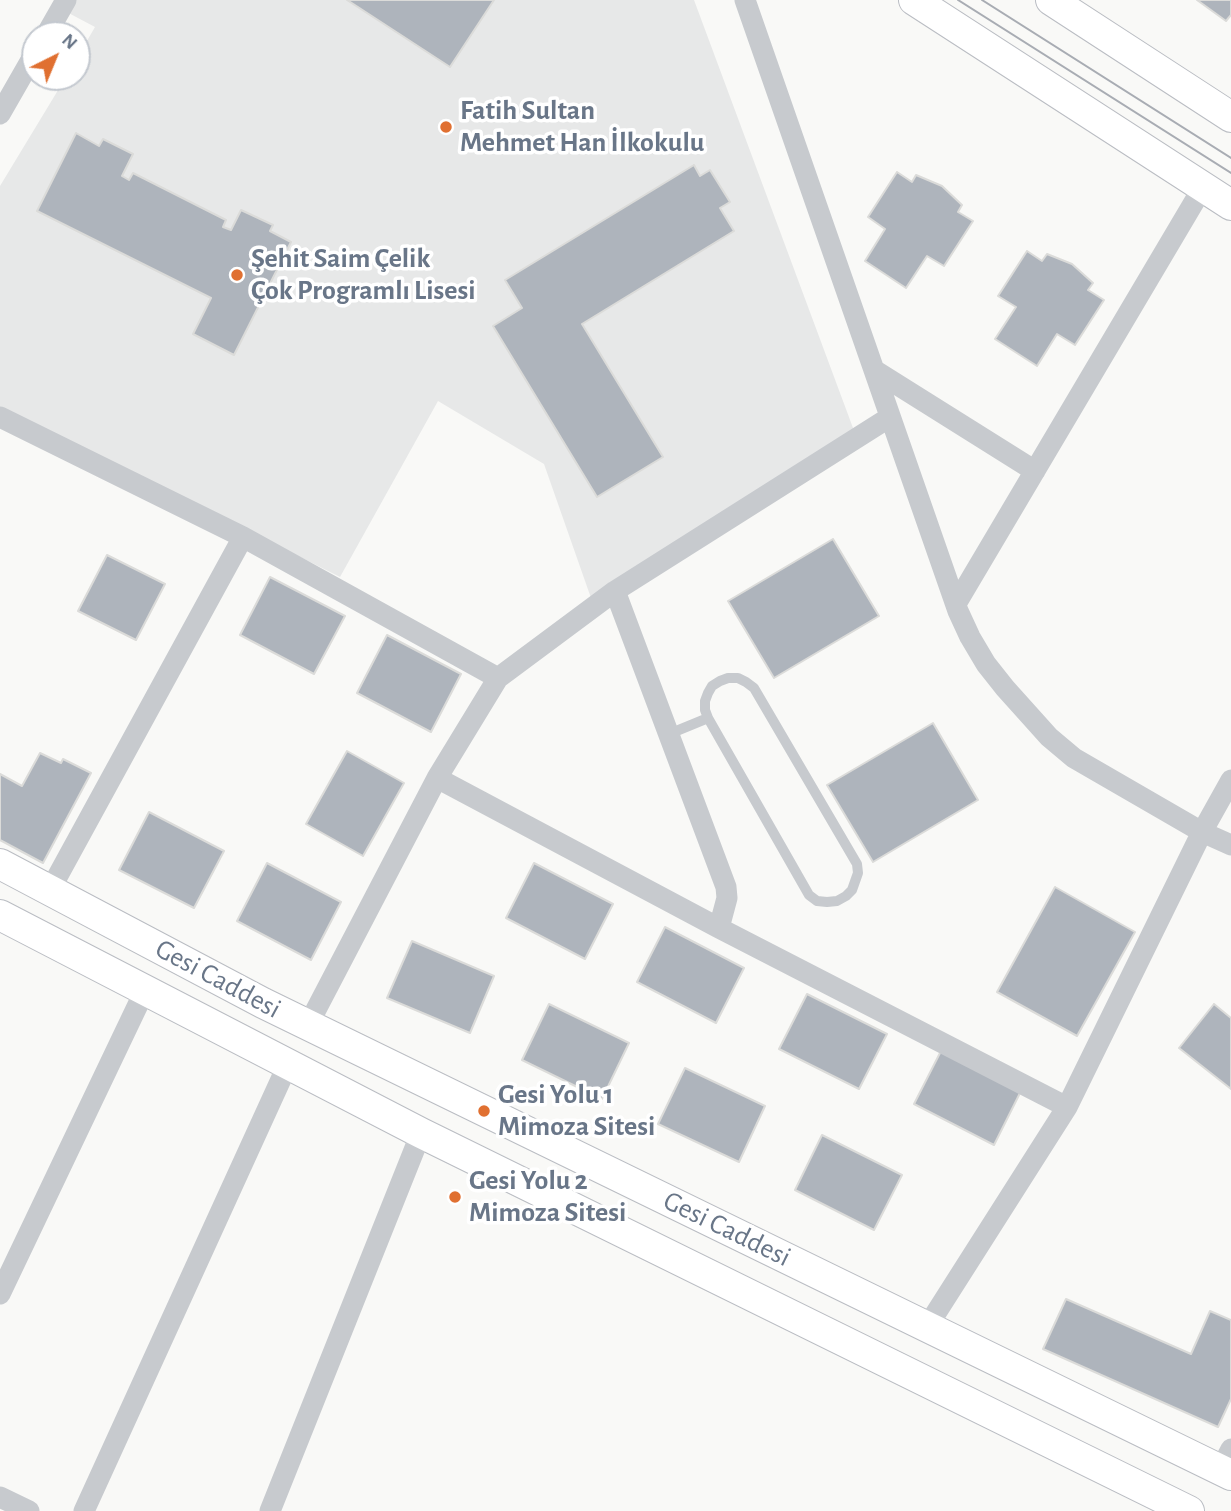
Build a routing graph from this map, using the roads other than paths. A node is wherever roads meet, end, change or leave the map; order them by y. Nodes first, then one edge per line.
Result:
1 (66, 0) edge
2 (745, 0) edge
3 (914, 0) edge
4 (1052, 0) edge
5 (54, 21) edge
6 (21, 77) edge
7 (0, 114) edge
8 (1231, 117) edge
9 (1203, 187) junction
10 (1231, 205) edge
11 (874, 370) junction
12 (0, 417) edge
13 (890, 417) junction
14 (1035, 471) junction
15 (243, 537) junction
16 (615, 591) junction
17 (956, 604) junction
18 (498, 678) junction
19 (708, 718) junction
20 (669, 734) junction
21 (437, 778) junction
22 (1231, 780) edge
23 (1202, 832) junction
24 (1231, 845) edge
25 (0, 864) edge
26 (50, 890) junction
27 (0, 915) edge
28 (719, 928) junction
29 (145, 990) junction
30 (308, 1025) junction
31 (288, 1065) junction
32 (1067, 1107) junction
33 (421, 1133) junction
34 (0, 1294) edge
35 (927, 1327) junction
36 (1227, 1465) edge
37 (0, 1497) edge
38 (29, 1511) edge
39 (83, 1511) edge
40 (270, 1511) edge
41 (1189, 1511) edge

1 - 5 street
2 - 11 street
3 - 9 main road
4 - 8 main road
6 - 7 street
9 - 10 main road
9 - 14 street
11 - 13 street
11 - 14 street
12 - 15 street
13 - 16 street
13 - 17 street
14 - 17 street
15 - 18 street
15 - 26 street
16 - 18 street
16 - 20 street
17 - 23 street
18 - 21 street
19 - 19 lane
19 - 20 lane
20 - 28 street
21 - 28 street
21 - 30 street
22 - 23 street
23 - 24 street
23 - 32 street
25 - 26 main road, Gesi Caddesi
26 - 30 main road, Gesi Caddesi
27 - 29 main road, Gesi Caddesi
28 - 32 street
29 - 31 main road, Gesi Caddesi
29 - 34 street
30 - 35 main road, Gesi Caddesi
31 - 33 main road, Gesi Caddesi
31 - 39 street
32 - 35 street
33 - 40 street
33 - 41 main road, Gesi Caddesi
35 - 36 main road, Gesi Caddesi
37 - 38 street

